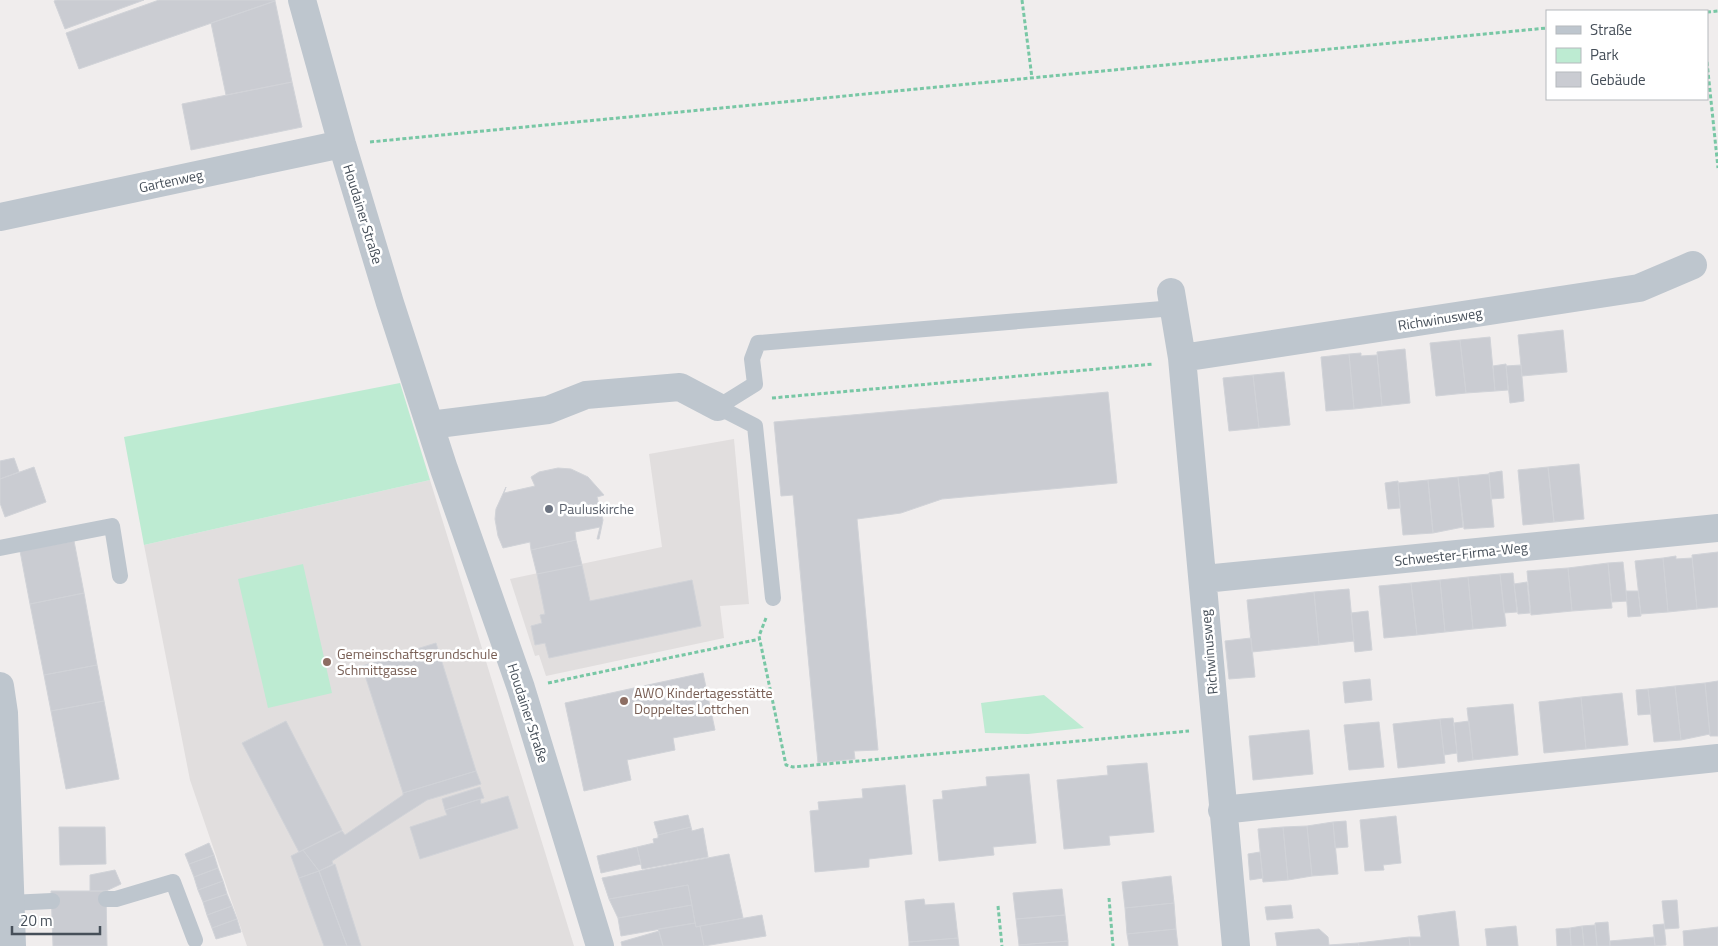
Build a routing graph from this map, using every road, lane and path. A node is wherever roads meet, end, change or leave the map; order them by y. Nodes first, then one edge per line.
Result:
1 (302, 0) edge
2 (1022, 0) edge
3 (1546, 28) edge
4 (1708, 72) edge
5 (1032, 78) junction
6 (342, 144) junction
7 (1718, 168) edge
8 (0, 217) edge
9 (1693, 265) dead end
10 (1173, 300) joint
11 (1182, 360) junction
12 (718, 407) junction
13 (745, 420) junction
14 (430, 425) junction
15 (1718, 528) edge
16 (0, 548) edge
17 (120, 576) dead end
18 (1204, 579) junction
19 (773, 598) joint
20 (760, 639) junction
21 (0, 686) edge
22 (521, 688) junction
23 (1216, 728) junction
24 (1718, 758) edge
25 (1222, 810) junction
26 (1109, 898) dead end
27 (106, 899) dead end
28 (52, 901) dead end
29 (10, 903) junction
30 (998, 906) dead end
31 (195, 940) dead end
32 (12, 946) edge
33 (600, 946) edge
34 (1002, 946) edge
35 (1113, 946) edge
36 (1236, 946) edge

1 - 6 street, Houdainer Straße
2 - 5 path
3 - 5 path
4 - 7 path
5 - 6 path
6 - 8 street, Gartenweg
6 - 14 street, Houdainer Straße
9 - 11 street, Richwinusweg
10 - 11 street, Richwinusweg
10 - 12 lane
11 - 13 path
11 - 18 street, Richwinusweg
12 - 13 lane
12 - 14 street
13 - 19 lane
14 - 22 street, Houdainer Straße
15 - 18 street, Schwester-Firma-Weg
16 - 17 lane
18 - 23 street, Richwinusweg
19 - 20 path
20 - 22 path
20 - 23 path
21 - 29 street
22 - 33 street, Houdainer Straße
23 - 25 street, Richwinusweg
24 - 25 street
25 - 36 street, Richwinusweg
26 - 35 path
27 - 31 lane
28 - 29 lane
29 - 32 street
30 - 34 path

